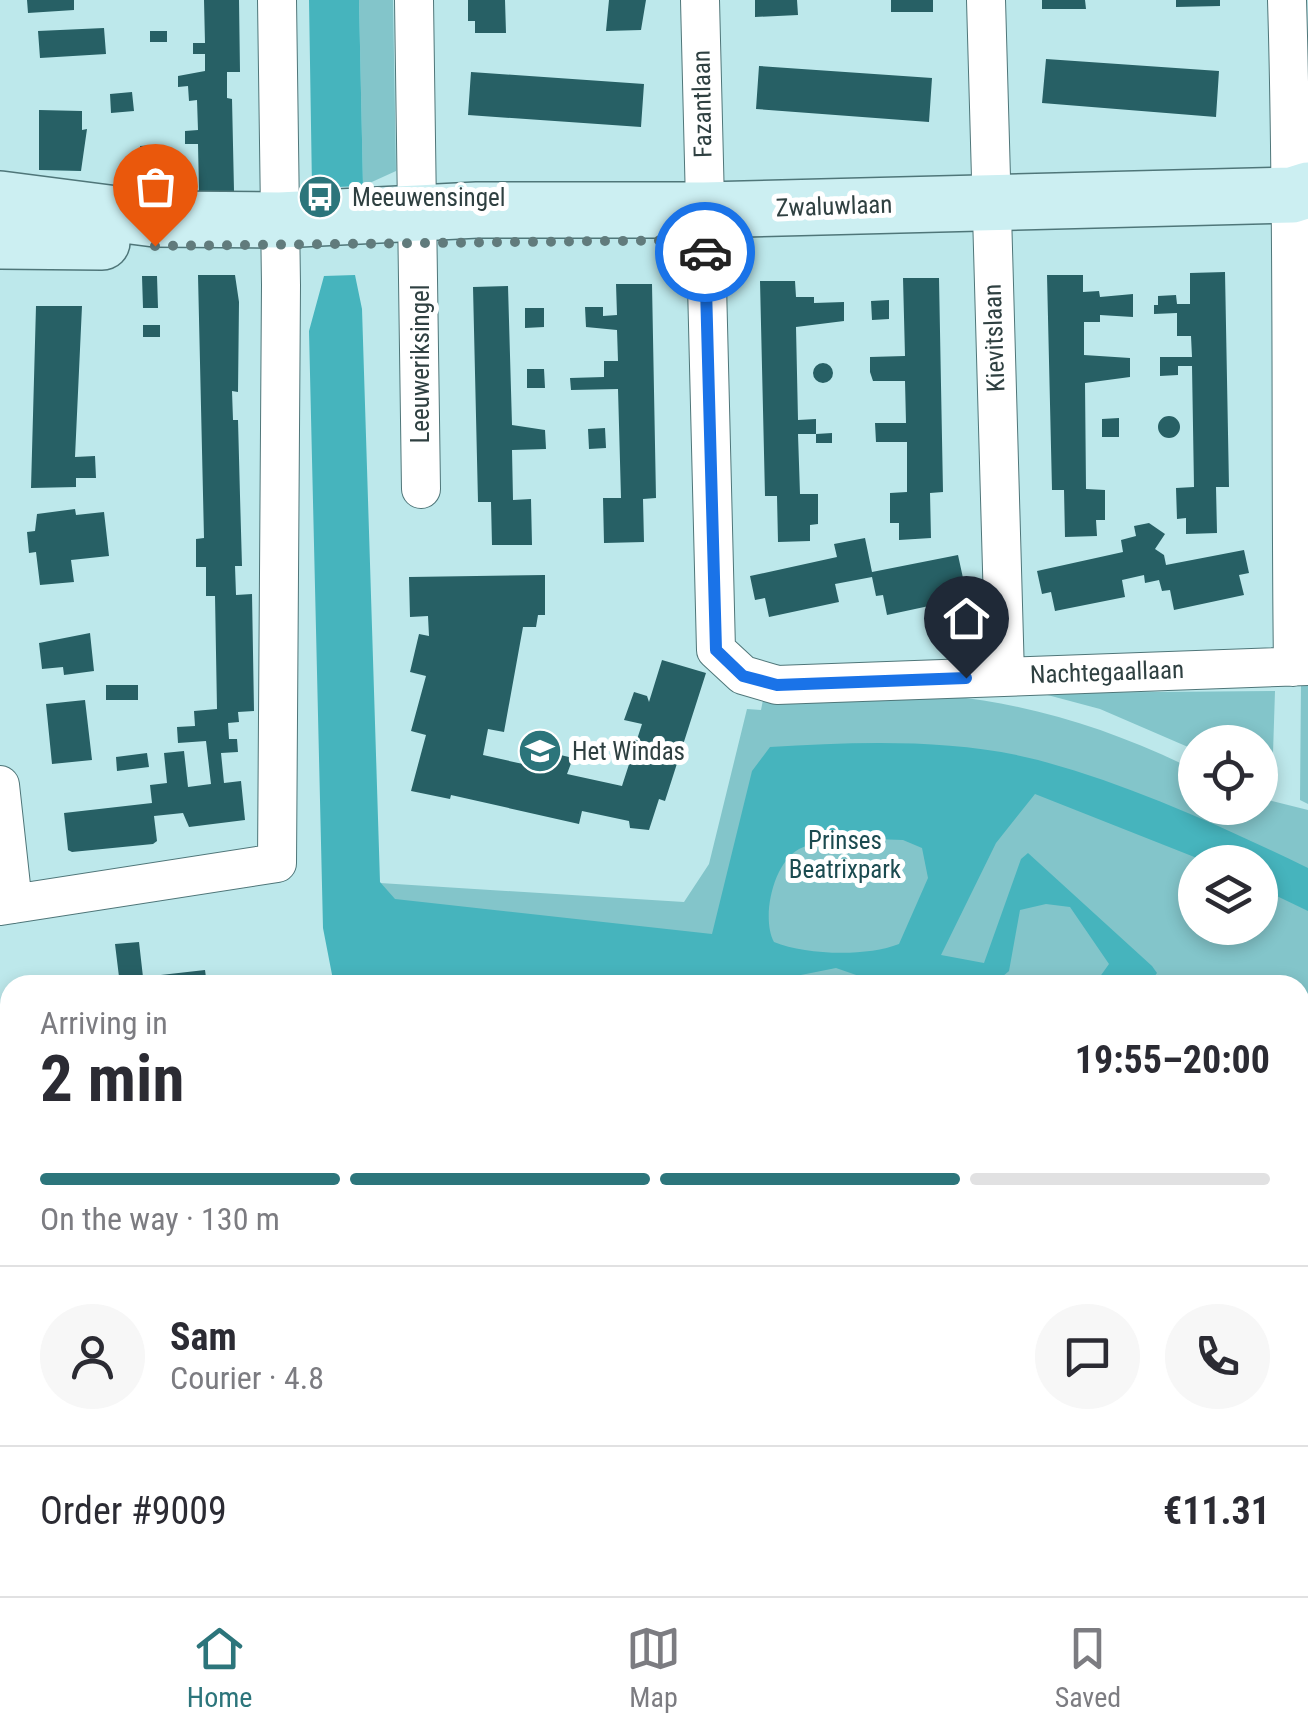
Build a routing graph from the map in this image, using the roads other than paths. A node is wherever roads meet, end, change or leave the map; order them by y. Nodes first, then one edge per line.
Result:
1 (277, 0) edge
2 (414, 0) edge
3 (700, 0) edge
4 (986, 0) edge
5 (1286, 0) edge
6 (0, 199) edge
7 (1299, 208) edge
8 (990, 218) junction
9 (704, 225) junction
10 (419, 231) junction
11 (280, 234) junction
12 (0, 241) edge
13 (1299, 438) edge
14 (420, 489) dead end
15 (1301, 666) edge
16 (743, 676) joint
17 (1004, 676) junction
18 (0, 785) edge
19 (6, 905) edge

1 - 11 street
2 - 10 street, Leeuweriksingel
3 - 9 street, Fazantlaan
4 - 8 street, Kievitslaan
5 - 7 street
6 - 11 main road, Zwaluwlaan
7 - 8 main road, Zwaluwlaan
7 - 13 street
8 - 9 main road, Zwaluwlaan
8 - 17 street, Kievitslaan
9 - 10 main road, Zwaluwlaan
9 - 16 street, Fazantlaan
10 - 11 main road, Zwaluwlaan
10 - 14 street, Leeuweriksingel
11 - 12 main road, Zwaluwlaan
11 - 19 street
13 - 15 street
15 - 17 street, Nachtegaallaan
16 - 17 street, Nachtegaallaan
18 - 19 street

